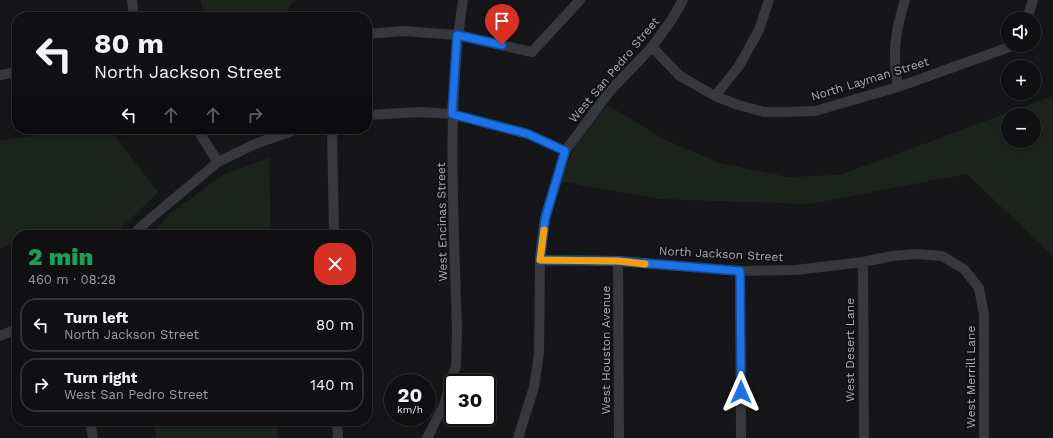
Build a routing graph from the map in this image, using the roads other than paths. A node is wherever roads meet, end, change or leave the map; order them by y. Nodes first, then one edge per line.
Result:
1 (132, 0) edge
2 (463, 0) edge
3 (580, 0) edge
4 (683, 0) edge
5 (769, 0) edge
6 (905, 0) edge
7 (1033, 0) edge
8 (133, 12) edge
9 (1029, 12) edge
10 (372, 34) edge
11 (457, 35) junction
12 (652, 47) junction
13 (1001, 50) edge
14 (12, 73) edge
15 (0, 75) edge
16 (898, 86) junction
17 (715, 96) junction
18 (452, 114) junction
19 (372, 115) edge
20 (199, 134) edge
21 (284, 134) edge
22 (332, 134) edge
23 (565, 151) junction
24 (218, 162) junction
25 (138, 230) edge
26 (334, 230) edge
27 (540, 260) junction
28 (618, 261) junction
29 (863, 262) junction
30 (740, 271) junction
31 (984, 315) joint
32 (12, 331) edge
33 (0, 336) edge
34 (91, 426) edge
35 (337, 426) edge
36 (93, 438) edge
37 (338, 438) edge
38 (427, 438) edge
39 (518, 438) edge
40 (619, 438) edge
41 (741, 438) edge
42 (864, 438) edge
43 (984, 438) edge

1 - 8 street
2 - 11 street, West Encinas Street
3 - 11 street
4 - 12 street, West San Pedro Street
5 - 17 street
6 - 16 street
7 - 9 street
10 - 11 street
11 - 18 street, West Encinas Street
12 - 17 street, North Layman Street
12 - 23 street, West San Pedro Street
13 - 16 street, North Layman Street
14 - 15 street
16 - 17 street, North Layman Street
18 - 19 street
18 - 23 street
18 - 38 street, West Encinas Street
20 - 24 street
21 - 24 street
22 - 26 street
23 - 27 street, West San Pedro Street
24 - 25 street
27 - 28 street, North Jackson Street
27 - 39 street, West San Pedro Street
28 - 30 street, North Jackson Street
28 - 40 street, West Houston Avenue
29 - 30 street, North Jackson Street
29 - 31 street, North Jackson Street
29 - 42 street, West Desert Lane
30 - 41 street
31 - 43 street, West Merrill Lane
32 - 33 street
34 - 36 street
35 - 37 street

